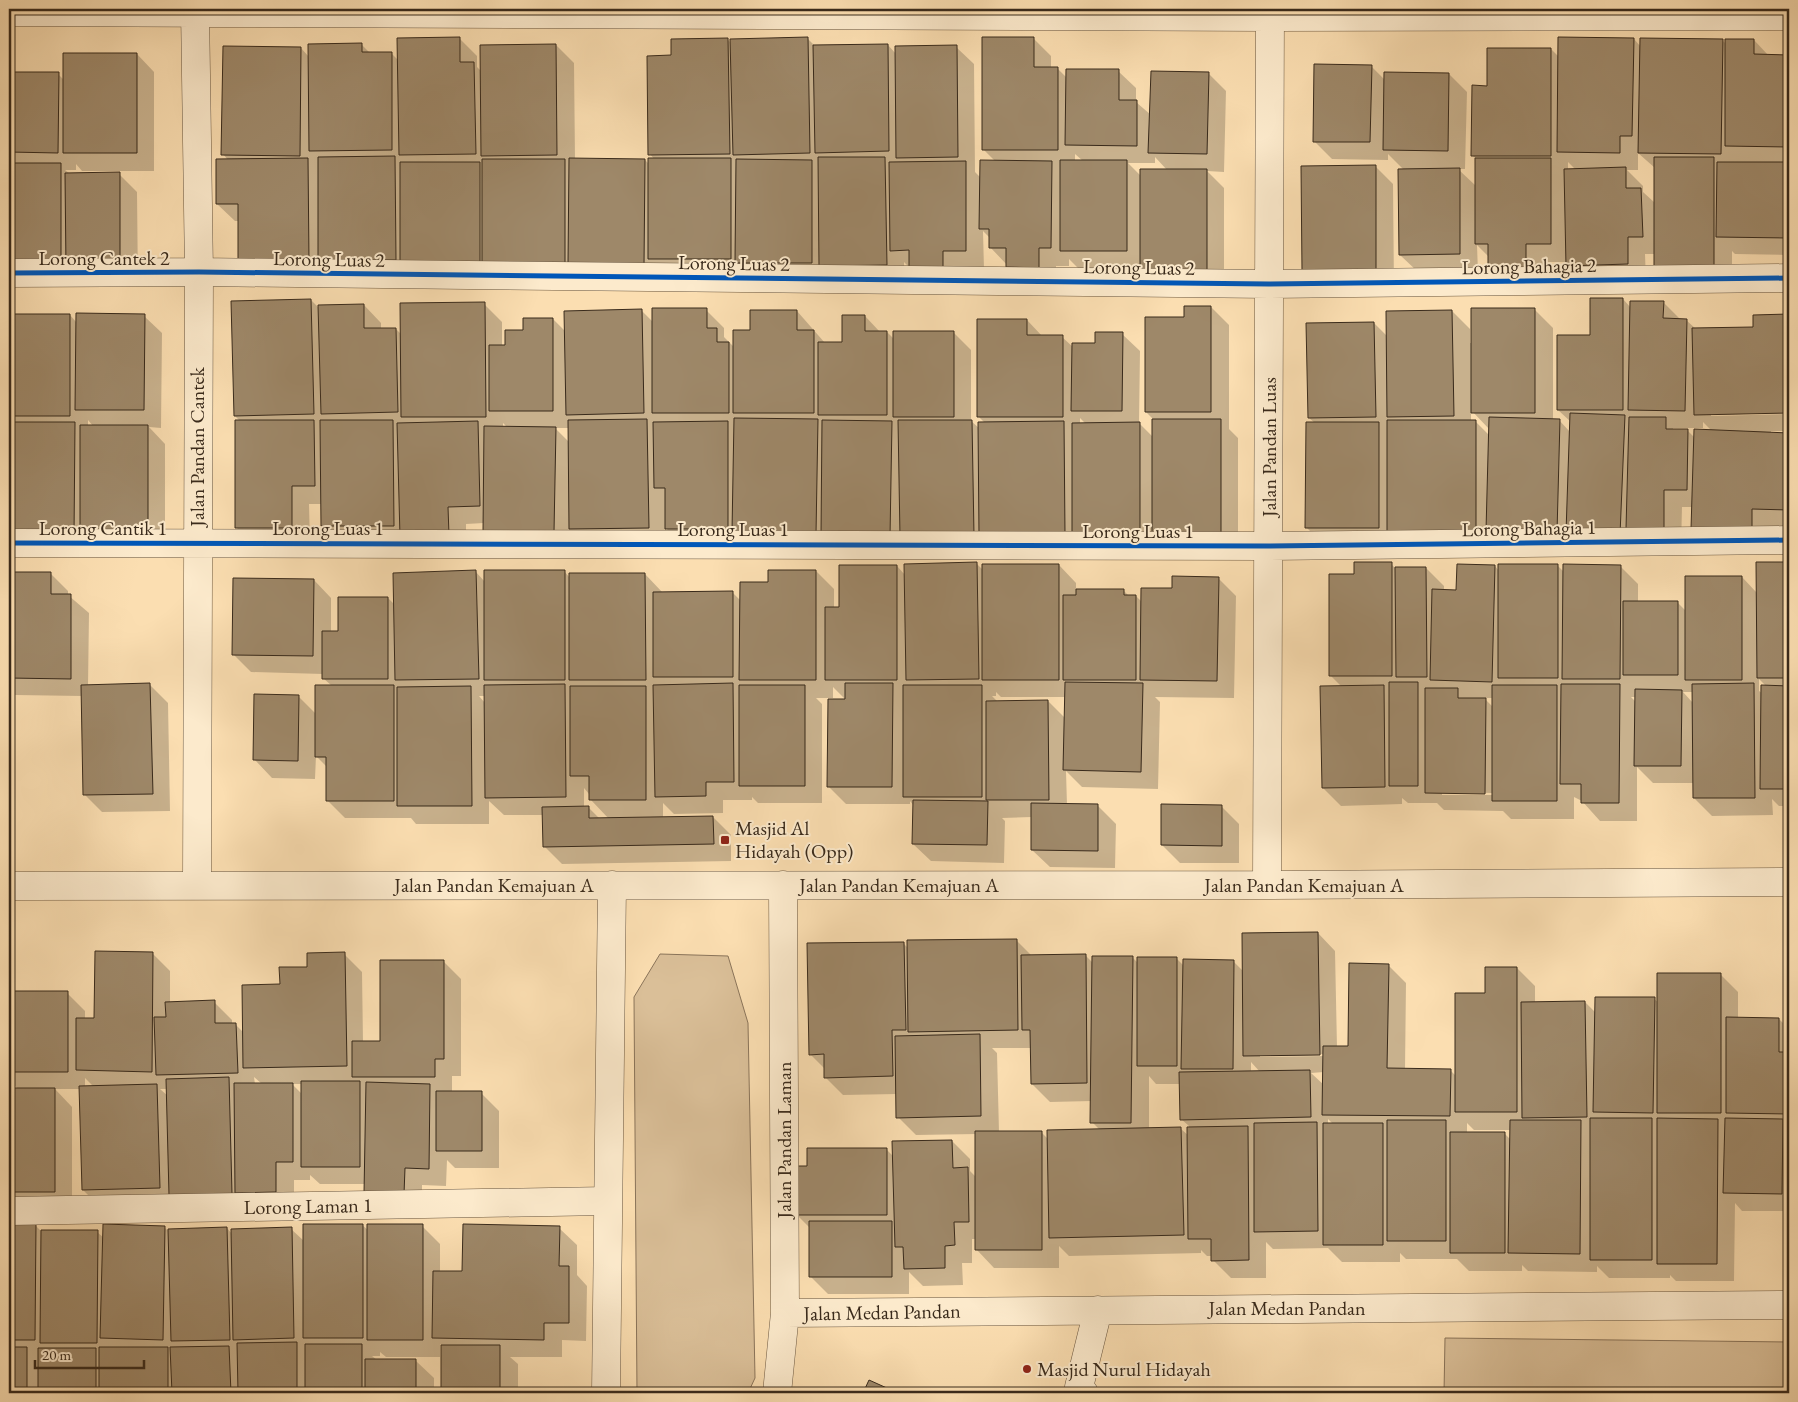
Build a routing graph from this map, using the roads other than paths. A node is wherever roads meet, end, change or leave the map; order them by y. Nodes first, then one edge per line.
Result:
1 (195, 11) edge
2 (9, 12) edge
3 (1270, 13) edge
4 (1789, 16) edge
5 (199, 272) junction
6 (9, 273) edge
7 (1789, 278) edge
8 (1269, 284) junction
9 (1789, 540) edge
10 (9, 543) edge
11 (197, 543) junction
12 (1269, 546) junction
13 (1789, 882) edge
14 (197, 885) junction
15 (612, 885) junction
16 (783, 885) junction
17 (1268, 885) junction
18 (9, 886) edge
19 (607, 1200) junction
20 (9, 1211) edge
21 (1789, 1305) edge
22 (1098, 1310) junction
23 (785, 1313) junction
24 (606, 1393) edge
25 (777, 1393) edge
26 (1084, 1393) edge

1 - 2 street
1 - 3 street
1 - 5 street, Jalan Pandan Cantek
3 - 4 street
3 - 8 street, Jalan Pandan Luas
5 - 6 street, Lorong Cantek 2
5 - 8 street, Lorong Luas 2
5 - 11 street, Jalan Pandan Cantek
7 - 8 street, Lorong Bahagia 2
8 - 12 street, Jalan Pandan Luas
9 - 12 street, Lorong Bahagia 1
10 - 11 street, Lorong Cantik 1
11 - 12 street, Lorong Luas 1
11 - 14 street, Jalan Pandan Cantek
12 - 17 street, Jalan Pandan Luas
13 - 17 street, Jalan Pandan Kemajuan A
14 - 15 street, Jalan Pandan Kemajuan A
14 - 18 street, Jalan Pandan Kemajuan A
15 - 16 street, Jalan Pandan Kemajuan A
15 - 19 street
16 - 17 street, Jalan Pandan Kemajuan A
16 - 23 street, Jalan Pandan Laman
19 - 20 street, Lorong Laman 1
19 - 24 street
21 - 22 street, Jalan Medan Pandan
22 - 23 street, Jalan Medan Pandan
22 - 26 street
23 - 25 street, Jalan Pandan Laman

